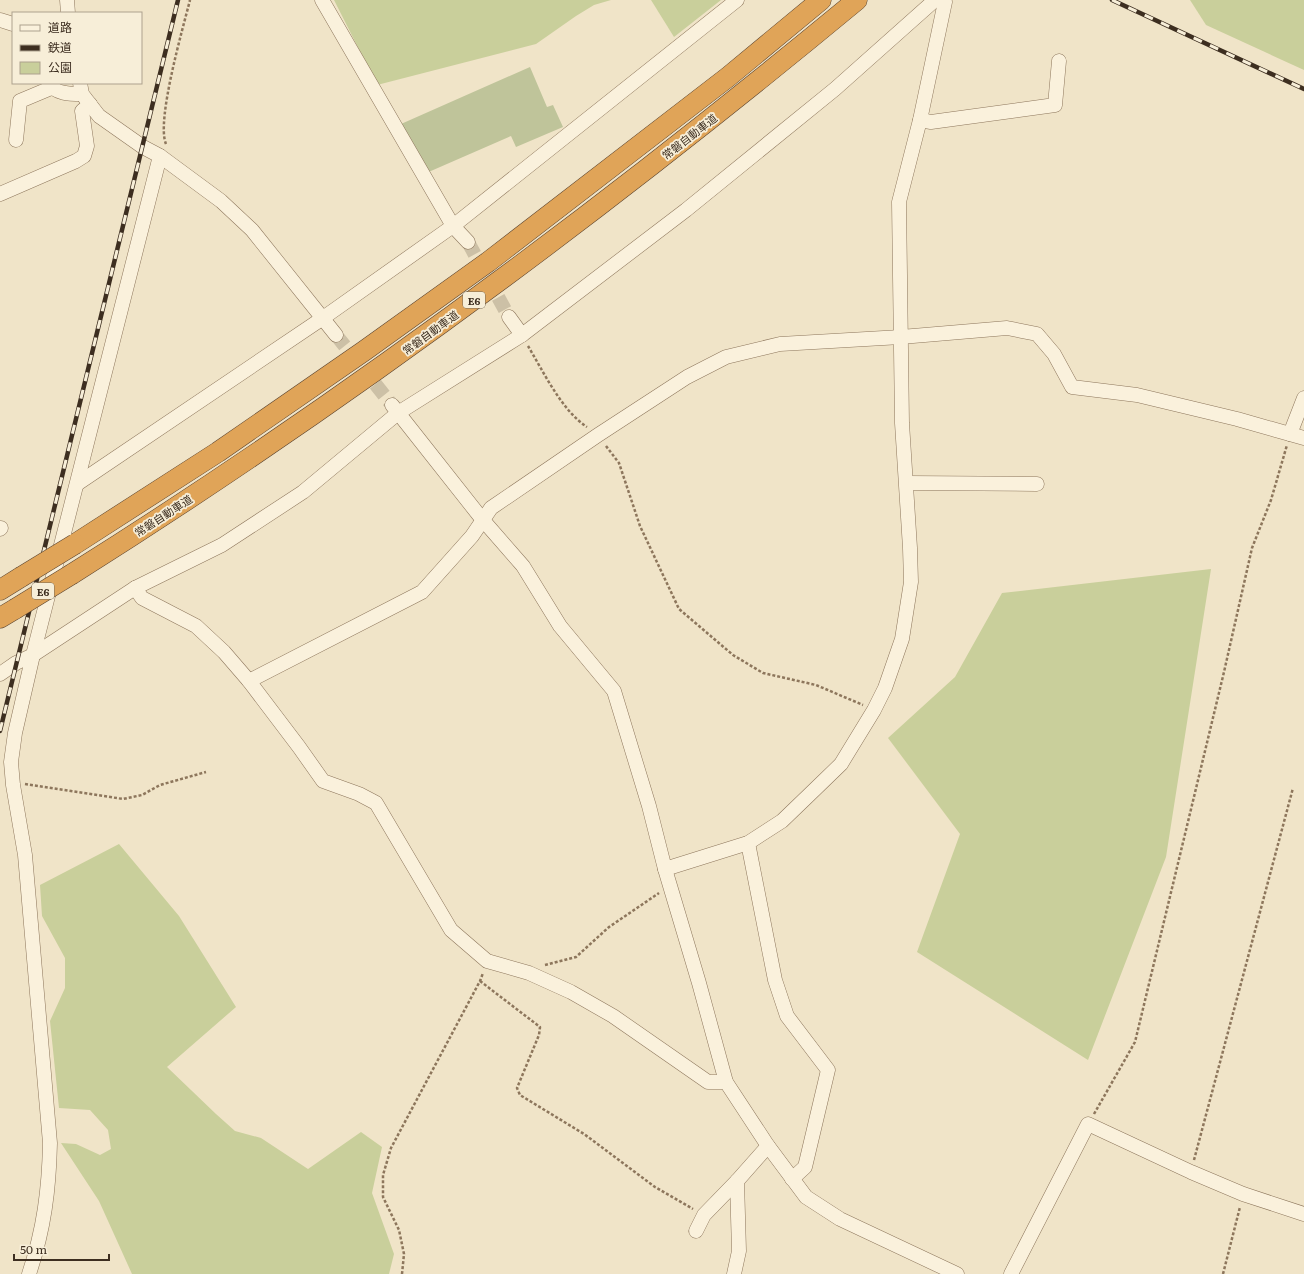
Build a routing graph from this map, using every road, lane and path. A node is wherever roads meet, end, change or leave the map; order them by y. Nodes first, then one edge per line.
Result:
1 (67, 0) edge
2 (190, 0) edge
3 (322, 0) edge
4 (737, 0) edge
5 (821, 0) edge
6 (857, 0) edge
7 (935, 0) edge
8 (944, 0) edge
9 (68, 12) edge
10 (0, 20) edge
11 (12, 24) edge
12 (1059, 61) dead end
13 (50, 85) edge
14 (84, 94) edge
15 (920, 120) junction
16 (16, 140) dead end
17 (165, 152) junction
18 (0, 194) edge
19 (453, 226) junction
20 (468, 242) tunnel mouth
21 (509, 317) tunnel mouth
22 (323, 318) junction
23 (336, 335) tunnel mouth
24 (522, 335) junction
25 (901, 337) junction
26 (1304, 398) edge
27 (395, 409) junction
28 (1290, 434) junction
29 (598, 435) junction
30 (1304, 438) edge
31 (907, 483) junction
32 (78, 484) junction
33 (1037, 484) dead end
34 (482, 519) junction
35 (135, 588) junction
36 (0, 590) edge
37 (8, 613) edge
38 (33, 655) junction
39 (0, 674) edge
40 (249, 681) junction
41 (874, 710) junction
42 (206, 772) dead end
43 (13, 786) junction
44 (1293, 788) dead end
45 (748, 843) junction
46 (665, 869) junction
47 (671, 889) junction
48 (487, 961) junction
49 (529, 973) junction
50 (480, 981) junction
51 (726, 1082) junction
52 (1088, 1124) junction
53 (768, 1146) junction
54 (1191, 1172) junction
55 (792, 1179) junction
56 (737, 1181) junction
57 (1243, 1194) junction
58 (1304, 1214) edge
59 (704, 1215) junction
60 (696, 1231) dead end
61 (29, 1274) edge
62 (402, 1274) edge
63 (734, 1274) edge
64 (957, 1274) edge
65 (1011, 1274) edge
66 (1223, 1274) edge

1 - 9 street
2 - 17 path
3 - 19 street
4 - 19 street
5 - 36 highway, 常磐自動車道 / E6, bridge
6 - 37 highway, 常磐自動車道 / E6, bridge
7 - 24 street
8 - 15 street
10 - 11 street
12 - 15 street
13 - 14 street
13 - 16 street
14 - 17 street
14 - 18 street
15 - 25 street
17 - 22 street
17 - 32 street
19 - 20 street
19 - 22 street
21 - 24 street
22 - 23 street
22 - 32 street
24 - 27 street
24 - 29 path
25 - 28 street
25 - 29 street
25 - 31 street
26 - 28 street
27 - 34 street
27 - 35 street
28 - 30 street
28 - 52 path
29 - 34 street
29 - 41 path
31 - 33 street
31 - 41 street
32 - 38 street
34 - 40 street
34 - 46 street
35 - 38 street
35 - 40 street
38 - 39 street
38 - 43 street
40 - 48 street
41 - 45 street
42 - 43 path
43 - 61 street
44 - 54 path
45 - 46 street
45 - 55 street
46 - 47 street
47 - 49 path
47 - 51 street
48 - 49 street
48 - 50 path
49 - 51 street
50 - 59 path
50 - 62 path
51 - 53 street
52 - 54 street
52 - 65 street
53 - 55 street
53 - 56 street
54 - 57 street
55 - 64 street
56 - 59 street
56 - 63 street
57 - 58 street
57 - 66 path
59 - 60 street

